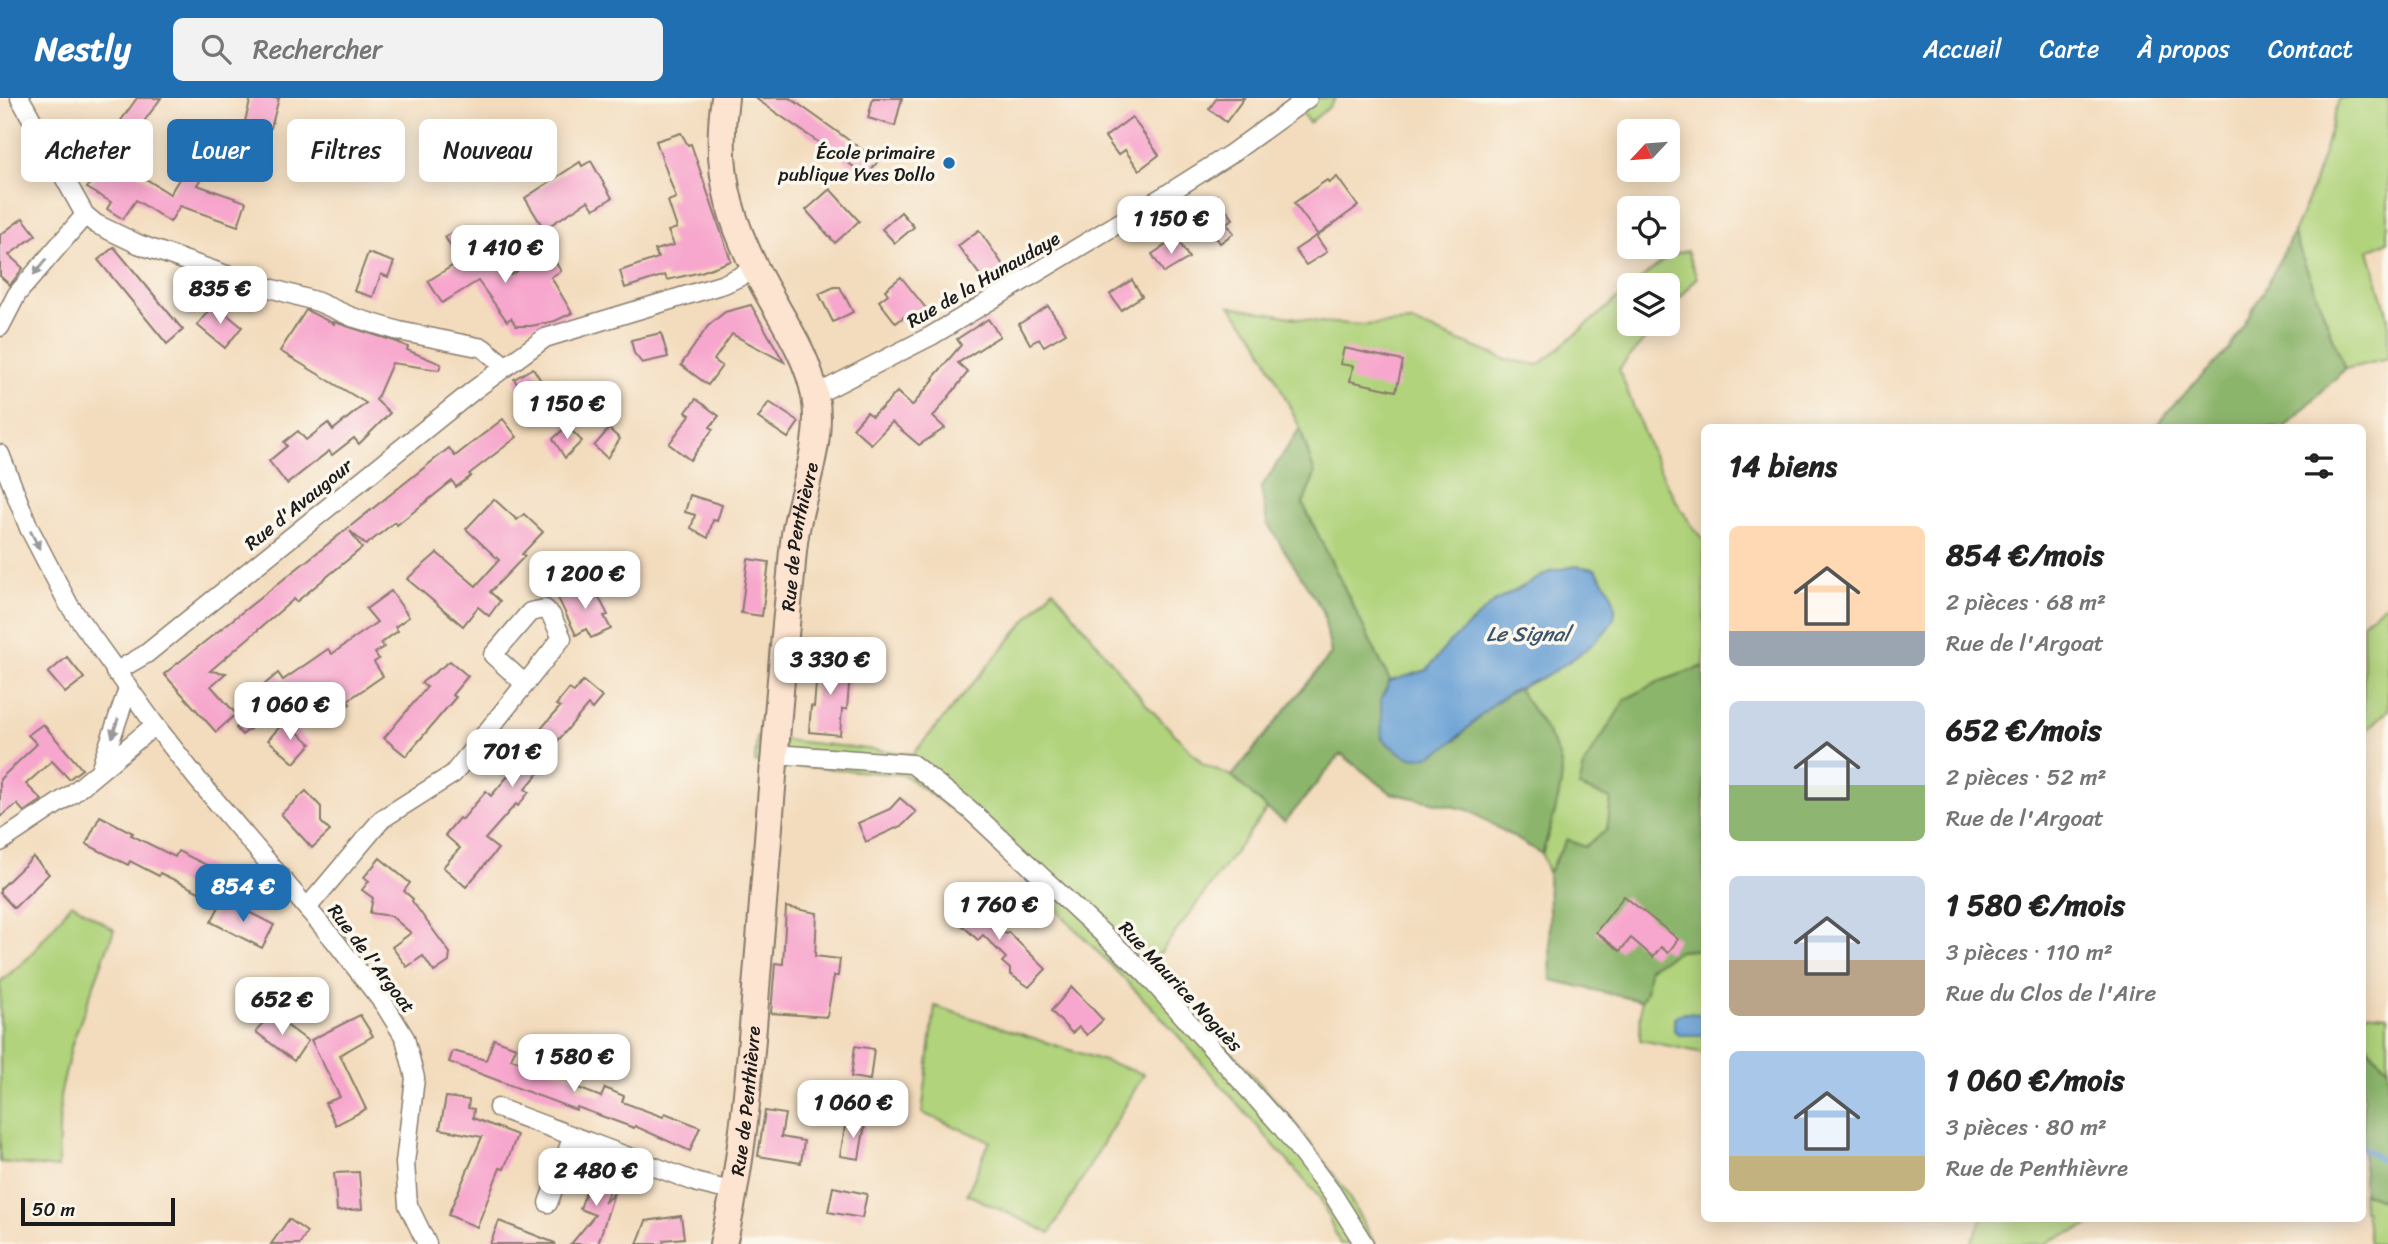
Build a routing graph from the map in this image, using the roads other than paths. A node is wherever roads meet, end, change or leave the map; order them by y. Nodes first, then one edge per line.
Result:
1 (20, 98) edge
2 (725, 98) edge
3 (1308, 98) edge
4 (85, 215) junction
5 (755, 269) junction
6 (0, 327) edge
7 (505, 366) junction
8 (815, 395) junction
9 (0, 454) edge
10 (114, 672) junction
11 (525, 684) dead end
12 (128, 689) junction
13 (155, 725) junction
14 (775, 754) junction
15 (102, 767) junction
16 (0, 842) edge
17 (307, 908) junction
18 (498, 1108) dead end
19 (573, 1136) junction
20 (735, 1192) junction
21 (548, 1203) dead end
22 (427, 1244) edge
23 (723, 1244) edge
24 (1364, 1244) edge

1 - 4 street
2 - 5 street, Rue de Penthièvre
3 - 8 street, Rue de la Hunaudaye
4 -> 6 street
4 - 7 street
5 - 7 street, Rue d'Avaugour
5 - 8 street, Rue de Penthièvre
7 - 10 street, Rue d'Avaugour
8 - 14 street, Rue de Penthièvre
9 -> 10 street, Rue de l'Argoat
10 - 12 street, Rue de l'Argoat
11 - 17 street
12 - 13 street, Rue de l'Argoat
12 -> 15 street
13 - 15 street
13 - 17 street, Rue de l'Argoat
14 - 20 street, Rue de Penthièvre
14 - 24 street, Rue Maurice Noguès
15 - 16 street
17 - 22 street, Rue de l'Argoat
18 - 19 street
19 - 20 street
19 - 21 street
20 - 23 street, Rue de Penthièvre

